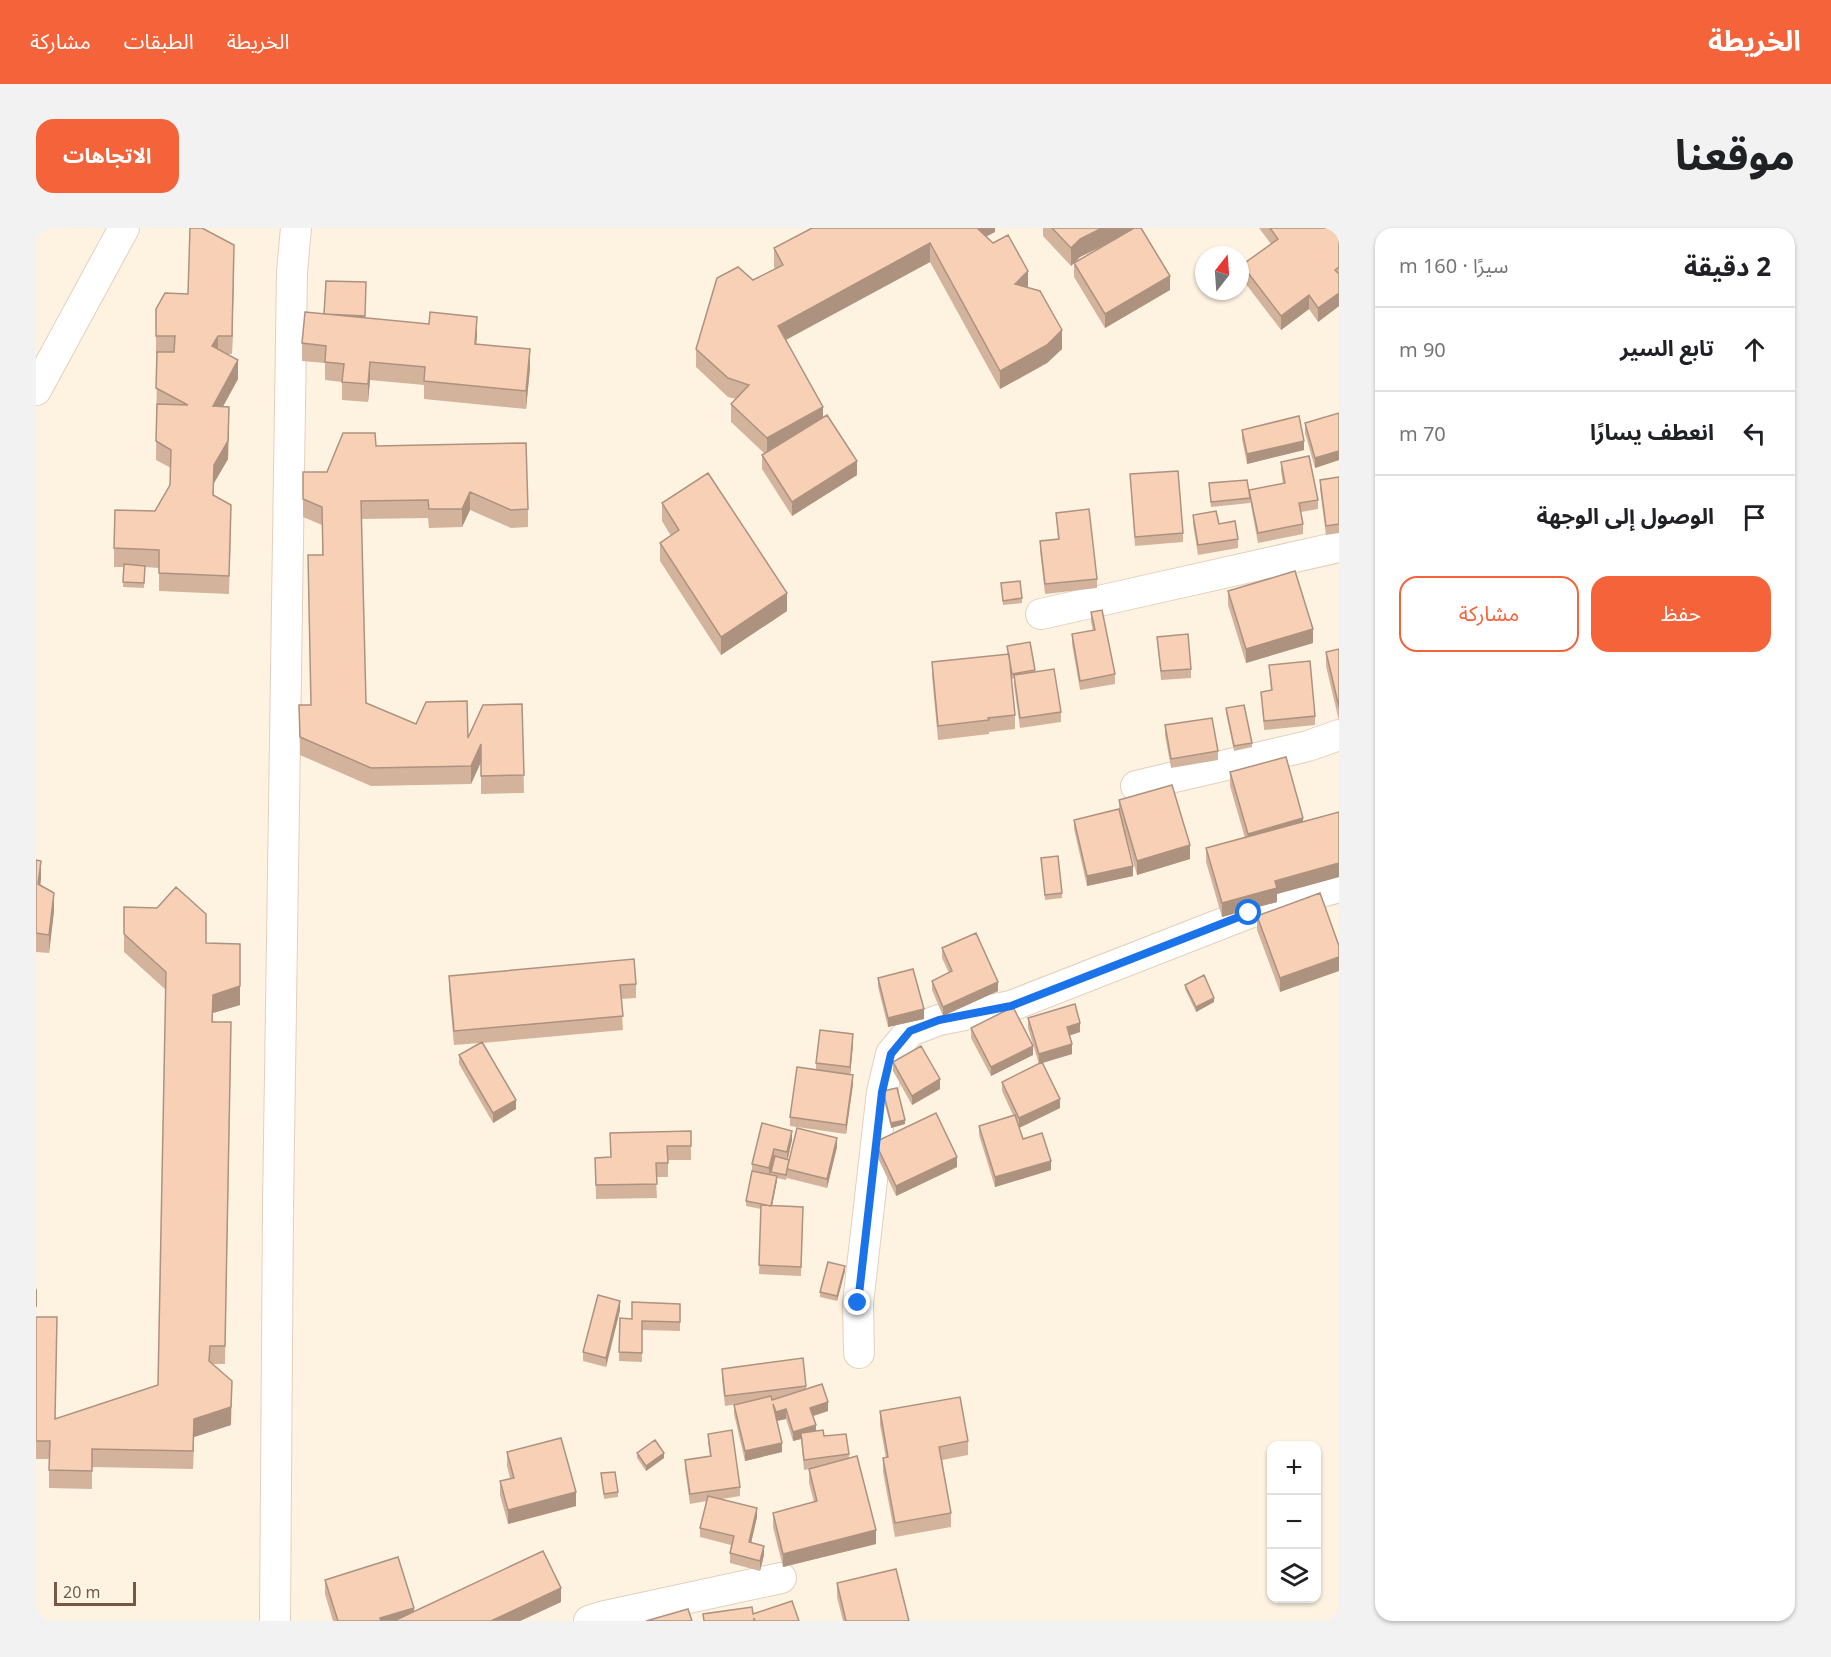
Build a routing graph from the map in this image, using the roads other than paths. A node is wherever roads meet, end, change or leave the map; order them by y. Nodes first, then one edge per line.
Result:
1 (124, 228) edge
2 (296, 228) edge
3 (36, 390) edge
4 (1339, 547) edge
5 (1041, 614) dead end
6 (1339, 735) edge
7 (1136, 786) dead end
8 (1339, 886) edge
9 (859, 1353) dead end
10 (781, 1578) dead end
11 (275, 1621) edge
12 (589, 1621) edge

1 - 3 street
2 - 11 street
4 - 5 street
6 - 7 street
8 - 9 street
10 - 12 street

